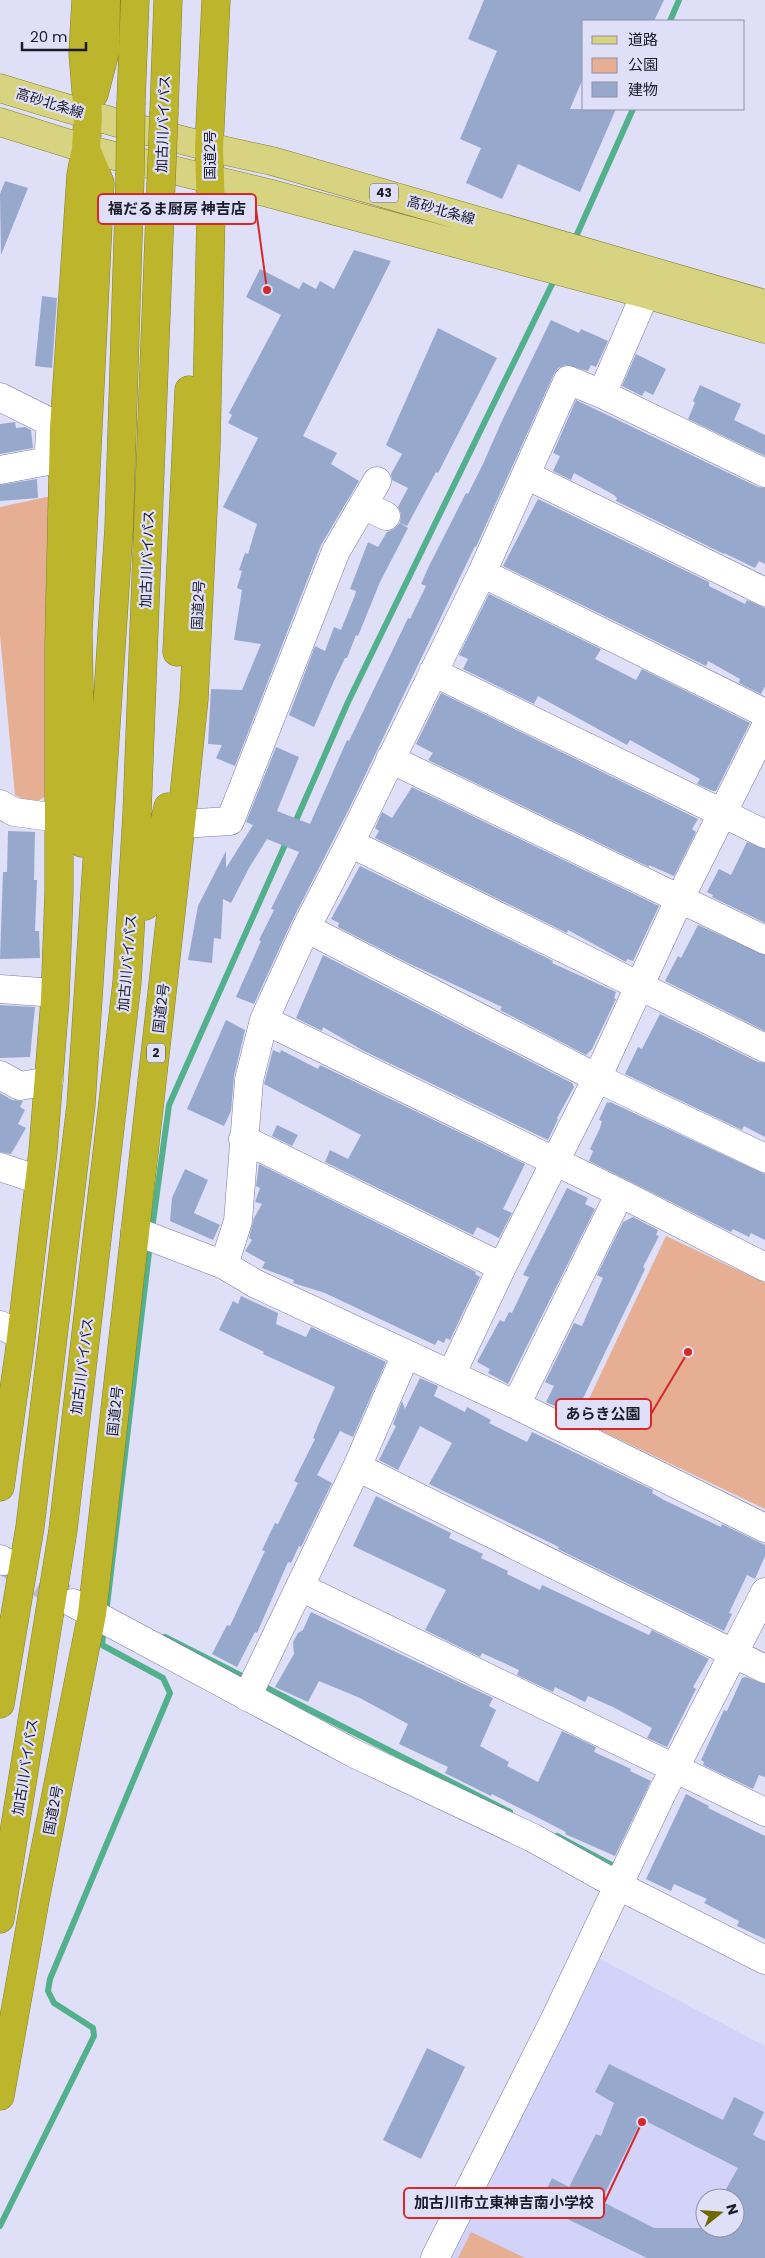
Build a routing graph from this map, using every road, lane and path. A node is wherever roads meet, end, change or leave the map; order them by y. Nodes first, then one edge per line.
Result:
1 (86, 0) edge
2 (106, 0) edge
3 (135, 0) edge
4 (168, 0) edge
5 (203, 0) edge
6 (216, 0) edge
7 (0, 88) edge
8 (88, 115) junction
9 (0, 122) edge
10 (209, 148) junction
11 (86, 149) junction
12 (210, 179) junction
13 (579, 264) junction
14 (645, 294) junction
15 (765, 304) edge
16 (765, 329) edge
17 (602, 394) junction
18 (0, 397) edge
19 (57, 425) junction
20 (0, 470) edge
21 (765, 473) edge
22 (526, 475) junction
23 (377, 481) dead end
24 (482, 573) junction
25 (765, 592) edge
26 (433, 672) junction
27 (765, 713) edge
28 (765, 728) edge
29 (390, 759) junction
30 (0, 804) edge
31 (722, 813) junction
32 (59, 818) junction
33 (181, 824) junction
34 (765, 834) edge
35 (350, 843) junction
36 (680, 898) junction
37 (306, 928) junction
38 (765, 940) edge
39 (127, 982) junction
40 (640, 988) junction
41 (0, 989) edge
42 (55, 993) junction
43 (264, 1020) junction
44 (765, 1048) edge
45 (0, 1075) edge
46 (597, 1078) junction
47 (49, 1080) junction
48 (80, 1105) junction
49 (243, 1139) junction
50 (765, 1158) edge
51 (556, 1162) junction
52 (0, 1167) edge
53 (38, 1180) junction
54 (620, 1193) junction
55 (148, 1236) junction
56 (224, 1265) junction
57 (765, 1266) edge
58 (502, 1267) junction
59 (11, 1330) edge
60 (406, 1354) junction
61 (451, 1374) junction
62 (516, 1405) junction
63 (357, 1467) junction
64 (0, 1487) edge
65 (765, 1528) edge
66 (300, 1587) junction
67 (765, 1592) edge
68 (86, 1611) junction
69 (733, 1654) junction
70 (765, 1669) edge
71 (248, 1696) junction
72 (0, 1704) edge
73 (675, 1768) junction
74 (765, 1812) edge
75 (619, 1886) junction
76 (0, 1919) edge
77 (765, 1960) edge
78 (0, 2096) edge
79 (435, 2258) edge

1 - 8 highway
2 - 8 highway
3 - 48 highway, bridge
4 - 39 highway, 加古川バイパス, bridge
5 - 10 highway
6 - 10 highway, 国道2号 / 2
7 - 8 main road, 高砂北条線 / 43
8 - 10 main road, 高砂北条線 / 43
8 - 11 highway
9 - 11 main road, 高砂北条線 / 43
10 - 12 highway, 国道2号 / 2
10 - 13 main road, 高砂北条線 / 43
11 - 12 main road, 高砂北条線 / 43
11 - 19 highway
11 - 48 highway
12 - 13 main road, 高砂北条線 / 43
12 - 33 highway, 国道2号 / 2
12 - 39 highway
13 - 14 main road, 高砂北条線 / 43
13 - 15 main road, 高砂北条線 / 43
14 - 16 main road, 高砂北条線 / 43
14 - 17 street
17 - 21 street
17 - 22 street
18 - 19 street
19 - 20 street
19 - 32 highway
22 - 24 street
22 - 25 street
23 - 33 street
24 - 26 street
24 - 27 street
26 - 29 street
26 - 31 street
28 - 31 street
29 - 35 street
29 - 36 street
30 - 32 street
31 - 34 street
31 - 36 street
32 - 42 highway
33 - 55 highway, 国道2号 / 2
35 - 37 street
35 - 40 street
36 - 38 street
36 - 40 street
37 - 43 street
37 - 46 street
39 - 76 highway, 加古川バイパス
40 - 44 street
40 - 46 street
41 - 42 street
42 - 47 highway
43 - 49 street
43 - 51 street
45 - 47 street
46 - 50 street
46 - 51 street
47 - 53 highway
48 - 72 highway
49 - 56 street
49 - 58 street
51 - 54 street
51 - 58 street
52 - 53 street
53 - 59 highway
54 - 57 street
54 - 62 street
55 - 56 street
55 - 68 highway, 国道2号 / 2
56 - 60 street
58 - 61 street
59 - 64 highway
60 - 61 street
60 - 63 street
61 - 62 street
62 - 65 street
63 - 66 street
63 - 69 street
66 - 71 street
66 - 73 street
67 - 69 street
68 - 71 street
68 - 78 highway, 国道2号 / 2
69 - 70 street
69 - 73 street
71 - 75 street
73 - 74 street
73 - 75 street
75 - 77 street
75 - 79 street

